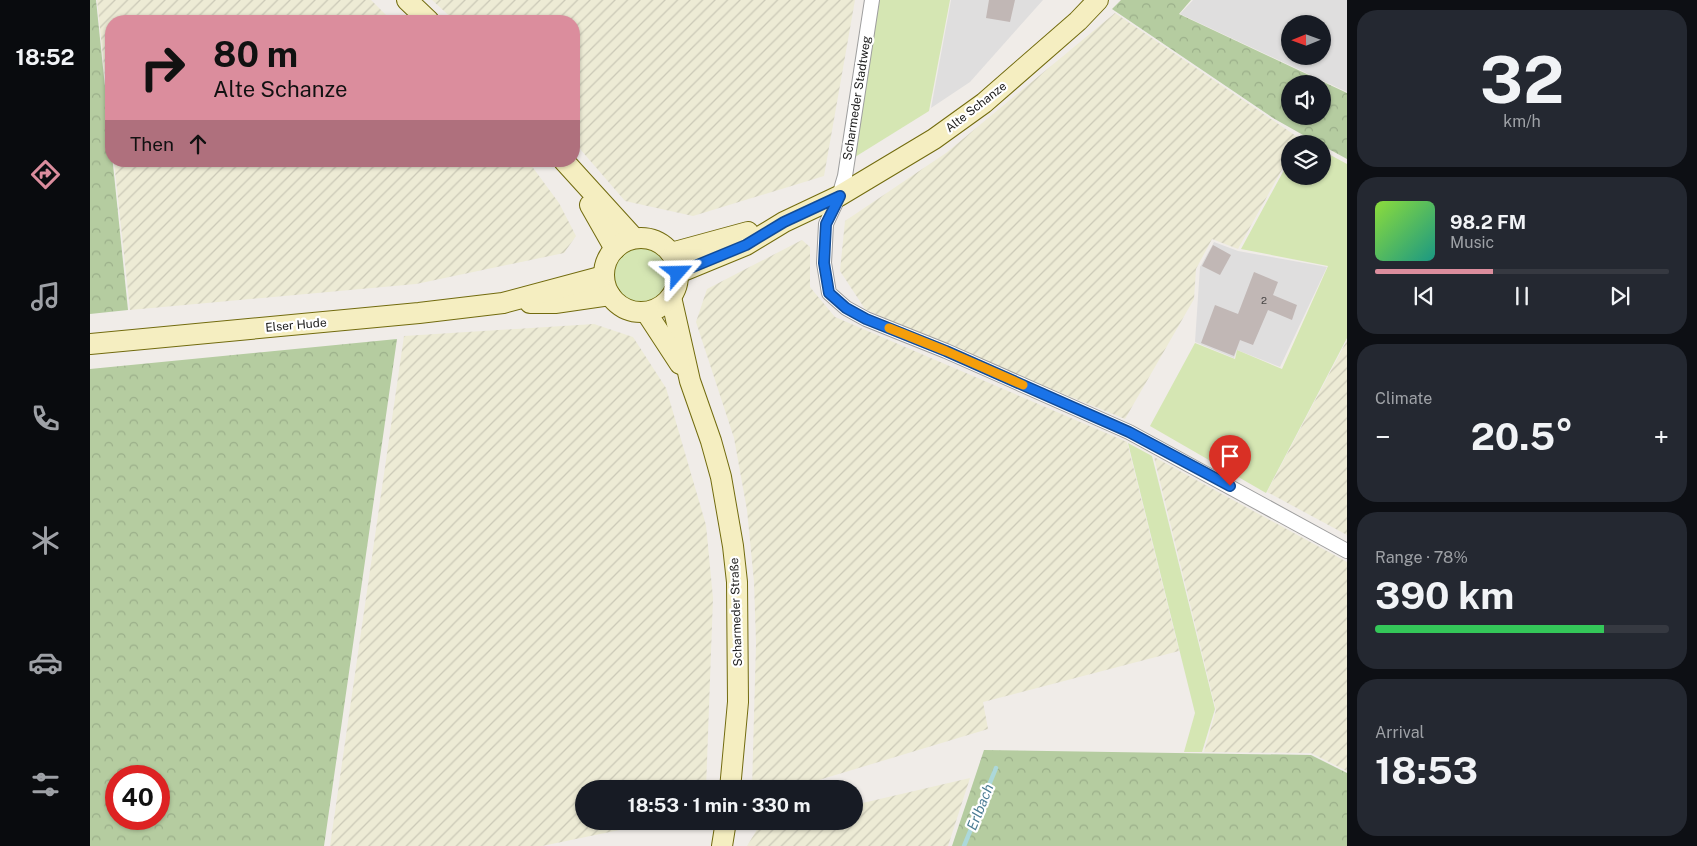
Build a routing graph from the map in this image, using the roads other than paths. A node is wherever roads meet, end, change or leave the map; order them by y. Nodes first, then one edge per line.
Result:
1 (408, 0) edge
2 (872, 0) edge
3 (1098, 0) edge
4 (423, 15) edge
5 (568, 167) edge
6 (840, 196) junction
7 (784, 222) junction
8 (634, 238) junction
9 (615, 249) junction
10 (671, 253) junction
11 (678, 273) junction
12 (604, 276) junction
13 (610, 295) junction
14 (670, 297) junction
15 (503, 303) junction
16 (646, 312) junction
17 (90, 344) edge
18 (690, 381) junction
19 (1347, 550) edge
20 (731, 780) edge
21 (725, 830) edge
22 (722, 846) edge

1 - 4 street
2 - 6 street, Scharmeder Stadtweg
3 - 6 street, Alte Schanze
5 - 8 street
5 - 9 street
6 - 7 street, Alte Schanze
6 - 19 street
7 - 10 street, Alte Schanze
7 - 11 street, Alte Schanze
8 - 9 street
8 - 10 street
9 - 12 street
10 - 11 street
11 - 14 street
12 - 13 street
12 - 15 street, Elser Hude
13 - 15 street, Elser Hude
13 - 16 street
14 - 16 street
14 - 18 street, Scharmeder Straße
15 - 17 street, Elser Hude
16 - 18 street, Scharmeder Straße
18 - 20 street, Scharmeder Straße
21 - 22 street

